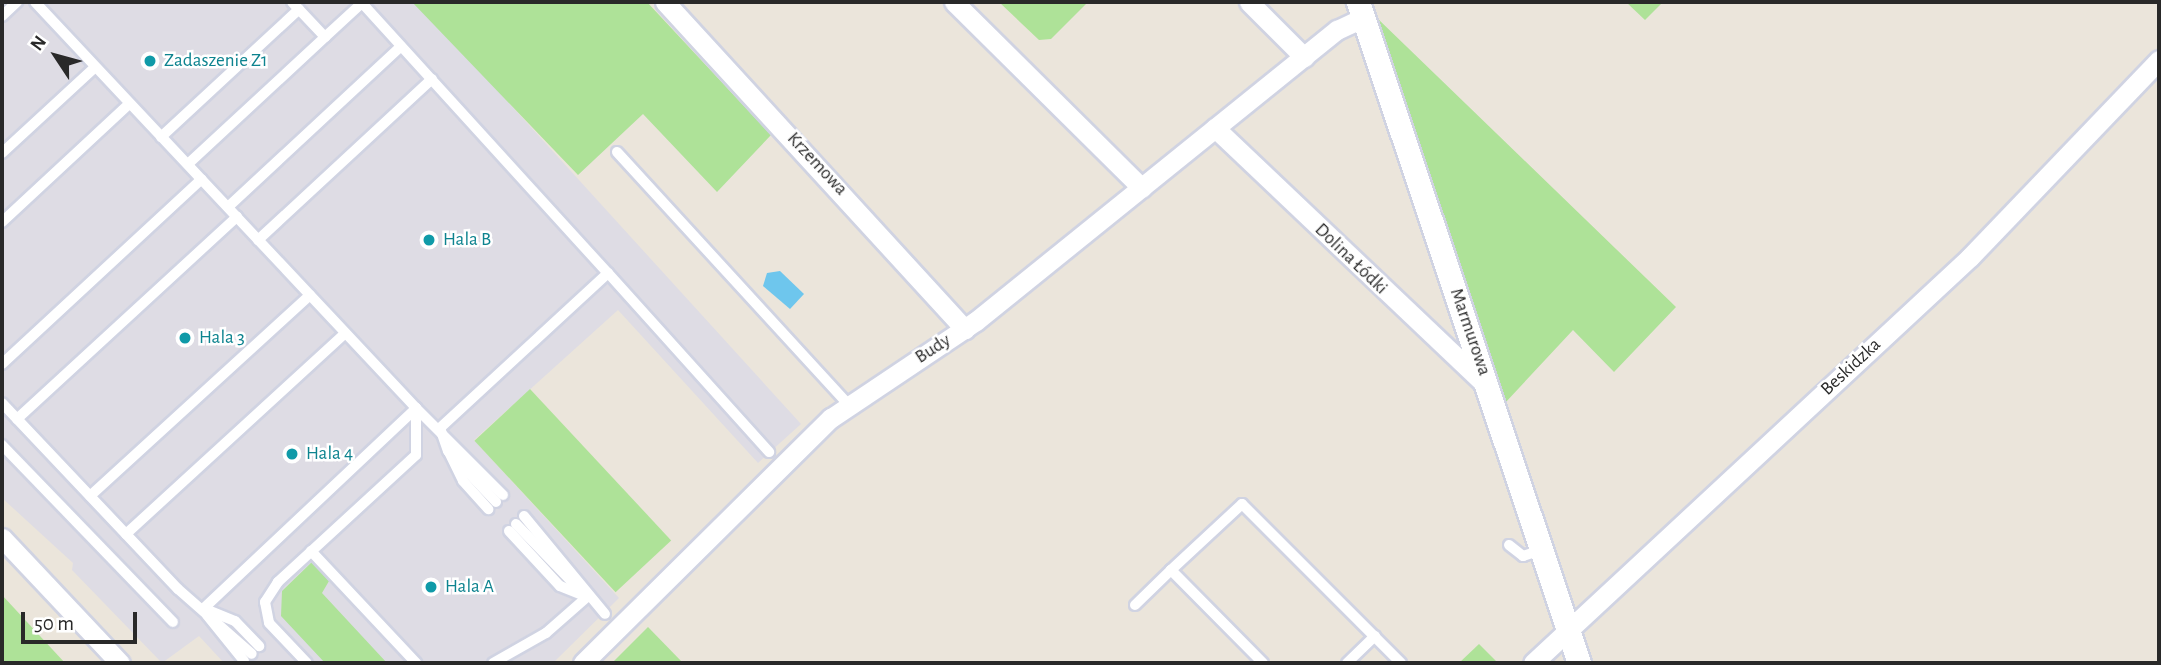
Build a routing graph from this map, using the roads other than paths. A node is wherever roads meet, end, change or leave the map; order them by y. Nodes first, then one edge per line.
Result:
1 (17, 2) edge
2 (34, 2) edge
3 (664, 2) edge
4 (954, 2) edge
5 (1248, 2) edge
6 (295, 6) edge
7 (1360, 10) edge
8 (2, 16) edge
9 (325, 37) junction
10 (401, 46) junction
11 (1304, 57) junction
12 (2159, 60) edge
13 (94, 68) junction
14 (432, 79) junction
15 (129, 104) junction
16 (1215, 128) junction
17 (161, 137) junction
18 (617, 152) dead end
19 (2, 153) edge
20 (188, 164) junction
21 (202, 179) junction
22 (1142, 188) junction
23 (228, 207) junction
24 (237, 217) junction
25 (2, 222) edge
26 (258, 240) junction
27 (608, 273) junction
28 (310, 295) junction
29 (965, 329) junction
30 (345, 332) junction
31 (2, 364) edge
32 (1488, 387) junction
33 (2, 403) edge
34 (849, 404) junction
35 (416, 408) junction
36 (17, 419) junction
37 (440, 428) junction
38 (2, 445) edge
39 (769, 452) dead end
40 (90, 496) junction
41 (516, 524) dead end
42 (126, 534) junction
43 (2, 538) edge
44 (1510, 545) dead end
45 (1543, 550) junction
46 (311, 551) junction
47 (1171, 569) junction
48 (587, 597) junction
49 (1135, 605) dead end
50 (203, 609) junction
51 (605, 614) dead end
52 (173, 622) dead end
53 (1569, 631) junction
54 (1375, 636) junction
55 (120, 663) edge
56 (307, 663) edge
57 (416, 663) edge
58 (493, 663) edge
59 (583, 663) edge
60 (1263, 663) edge
61 (1347, 663) edge
62 (1401, 663) edge
63 (1533, 663) edge
64 (1579, 663) edge

1 - 8 lane
2 - 13 lane
3 - 29 street, Krzemowa
4 - 22 street
5 - 11 street
6 - 9 lane
6 - 17 lane
7 - 11 street, Budy
7 - 32 street, Marmurowa
9 - 10 lane
9 - 20 lane
10 - 14 lane
10 - 23 lane
11 - 16 street, Budy
12 - 53 street, Beskidzka
13 - 15 lane
13 - 19 lane
14 - 26 lane
14 - 27 lane
15 - 17 lane
15 - 25 lane
16 - 22 street, Budy
16 - 32 street, Dolina Łódki
17 - 20 lane
18 - 34 lane
20 - 21 lane
21 - 23 lane
21 - 31 lane
22 - 29 street, Budy
23 - 24 lane
24 - 26 lane
24 - 36 lane
26 - 28 lane
27 - 37 lane
27 - 39 lane
28 - 30 lane
28 - 40 lane
29 - 34 street, Budy
30 - 35 lane
30 - 42 lane
32 - 45 street, Marmurowa
33 - 36 lane
34 - 59 street, Budy
35 - 37 lane
35 - 46 lane
35 - 50 lane
36 - 40 lane
37 - 37 lane
38 - 52 lane
40 - 42 lane
41 - 48 lane
42 - 50 lane
43 - 55 street
44 - 45 lane
45 - 53 street, Marmurowa
46 - 56 lane
46 - 57 lane
47 - 49 lane
47 - 54 lane
47 - 60 lane
48 - 51 lane
48 - 58 lane
50 - 50 lane
53 - 63 street, Beskidzka
53 - 64 street, Marmurowa
54 - 61 lane
54 - 62 lane

